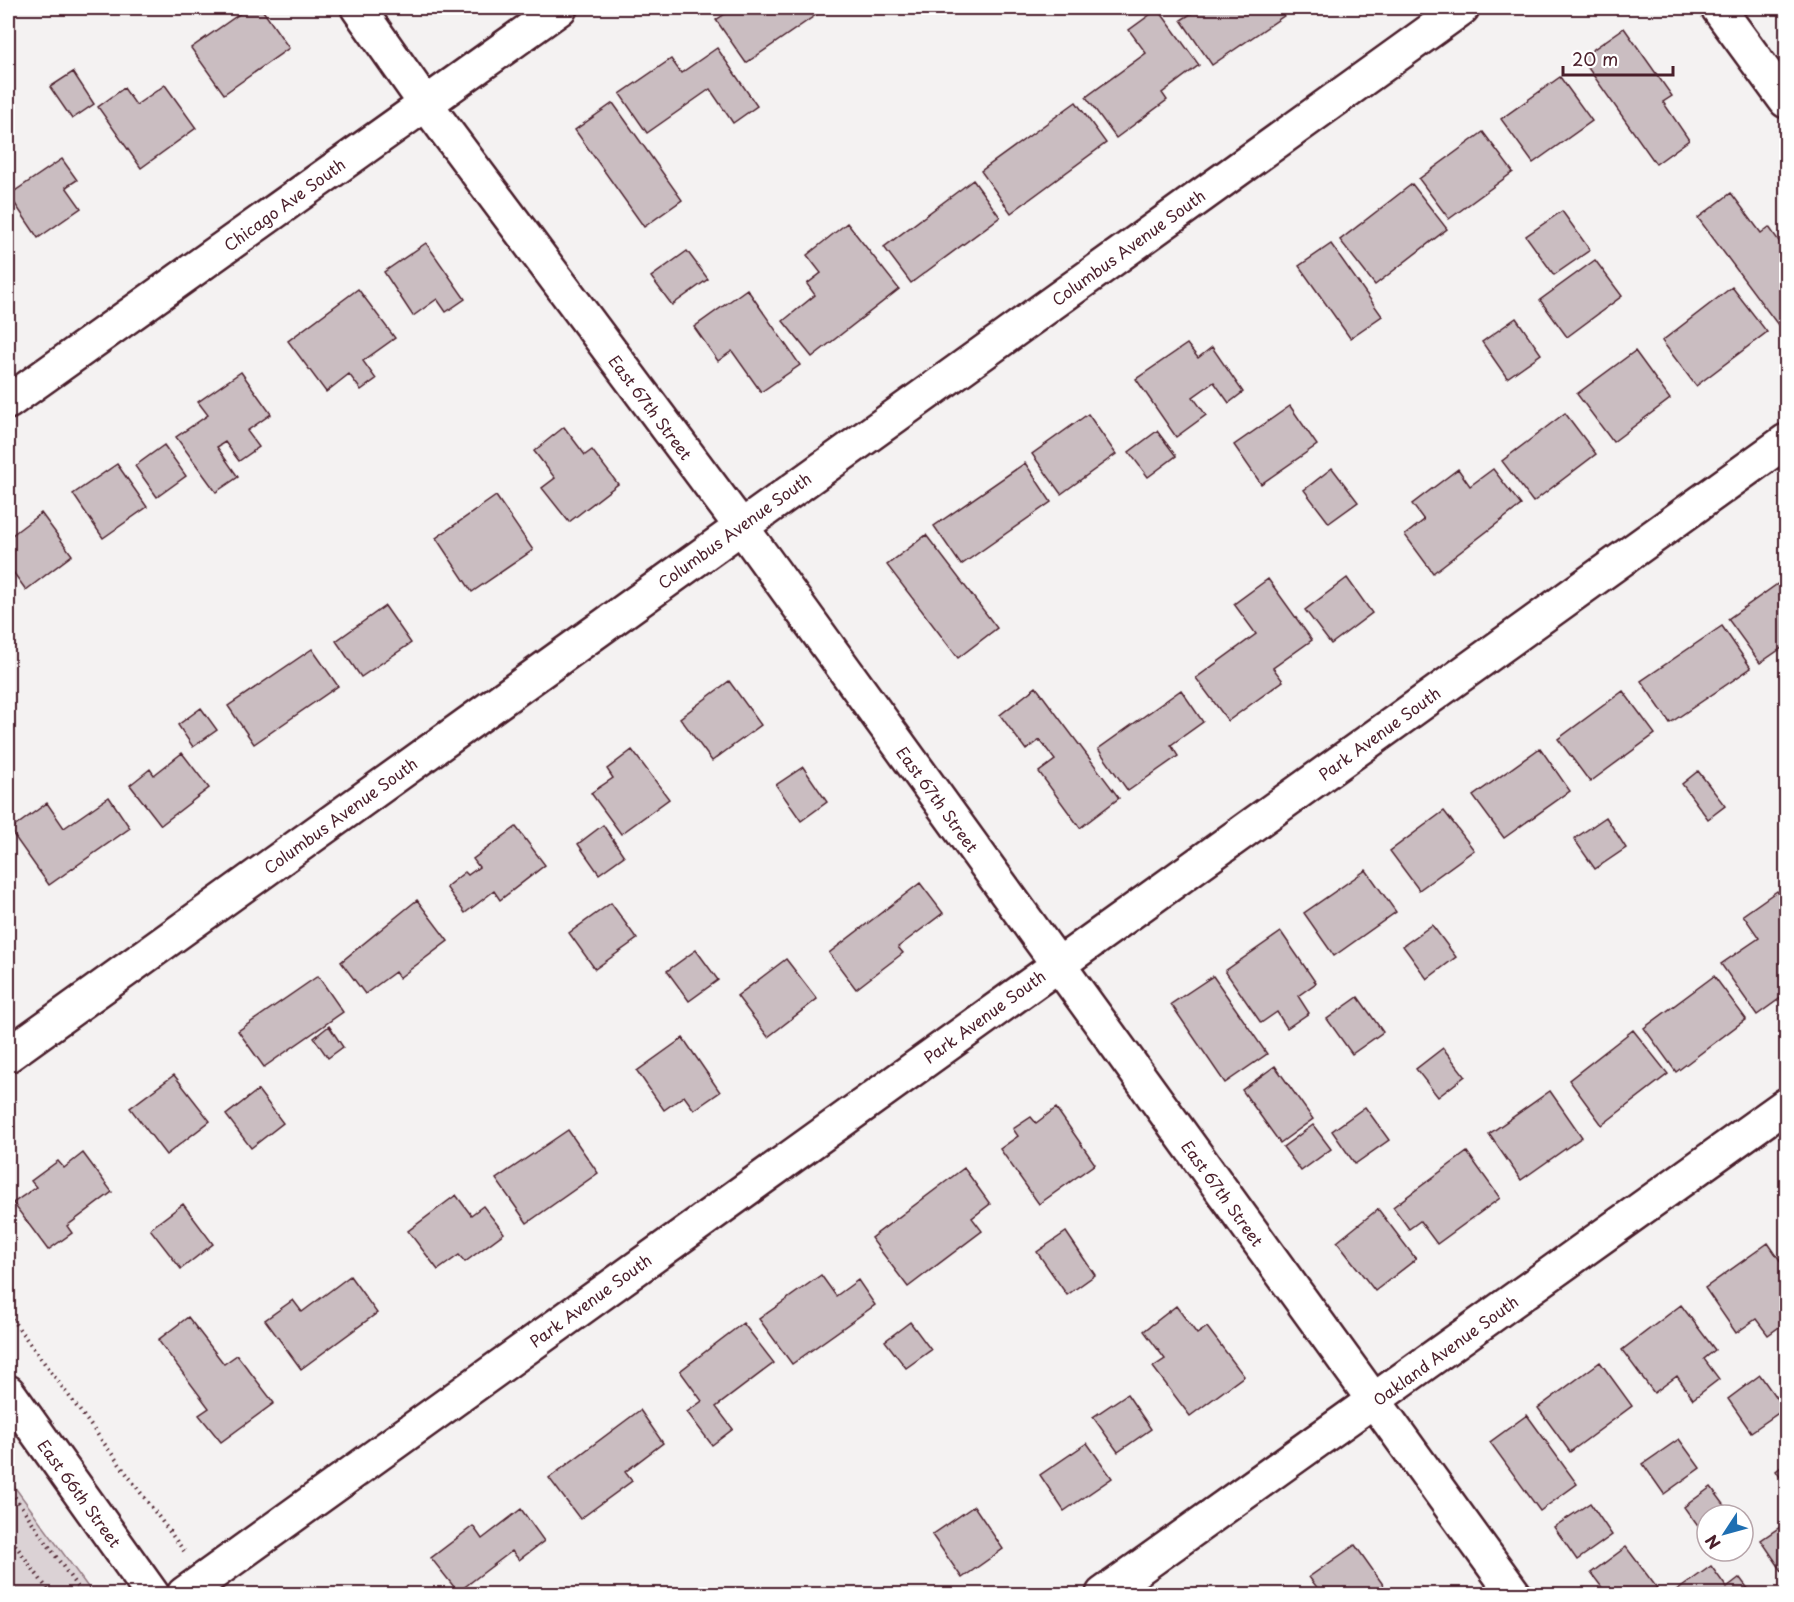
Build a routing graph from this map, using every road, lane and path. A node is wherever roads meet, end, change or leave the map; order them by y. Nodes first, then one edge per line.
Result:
1 (358, 8) edge
2 (560, 8) edge
3 (1462, 8) edge
4 (1718, 8) edge
5 (1786, 101) edge
6 (425, 103) junction
7 (8, 402) edge
8 (1786, 441) edge
9 (740, 525) junction
10 (1057, 964) junction
11 (8, 1055) edge
12 (1786, 1105) edge
13 (8, 1314) edge
14 (8, 1392) edge
15 (1374, 1401) junction
16 (8, 1487) edge
17 (8, 1535) edge
18 (174, 1540) dead end
19 (51, 1594) edge
20 (82, 1594) edge
21 (153, 1594) edge
22 (184, 1594) edge
23 (1103, 1594) edge
24 (1514, 1594) edge

1 - 6 street, East 67th Street
2 - 6 street, Chicago Ave South
3 - 9 street, Columbus Avenue South
4 - 5 street
6 - 7 street, Chicago Ave South
6 - 9 street, East 67th Street
8 - 10 street, Park Avenue South
9 - 10 street, East 67th Street
9 - 11 street, Columbus Avenue South
10 - 15 street, East 67th Street
10 - 22 street, Park Avenue South
12 - 15 street, Oakland Avenue South
13 - 18 path
14 - 21 street, East 66th Street
15 - 23 street, Oakland Avenue South
15 - 24 street, East 67th Street
16 - 20 path
17 - 19 path

